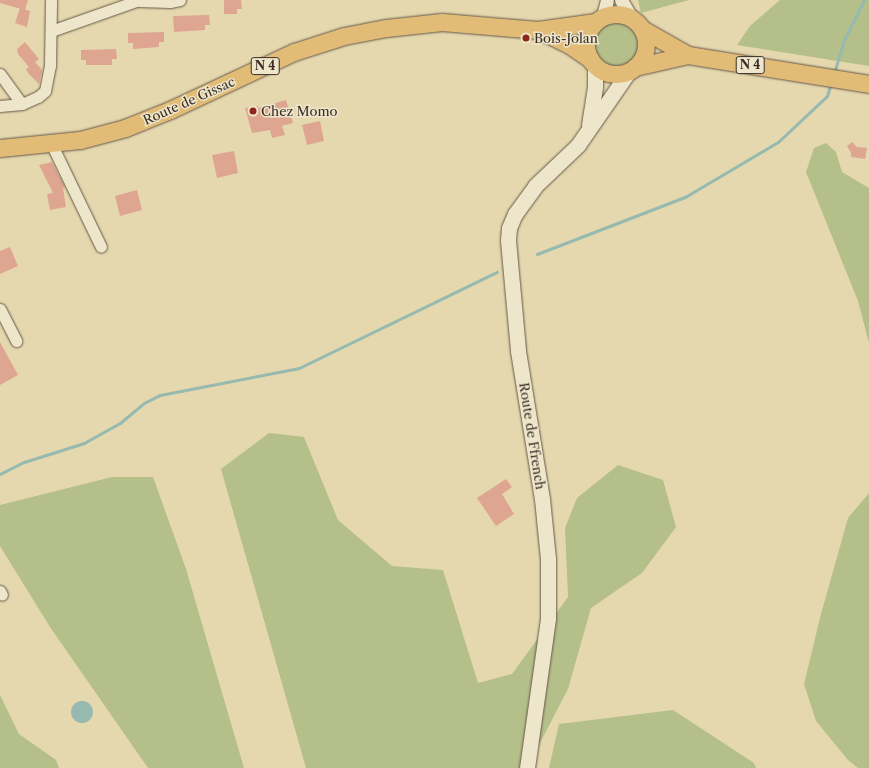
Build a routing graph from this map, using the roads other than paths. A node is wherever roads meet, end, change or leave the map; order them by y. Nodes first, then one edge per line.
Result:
1 (51, 0) edge
2 (140, 0) edge
3 (180, 0) edge
4 (621, 0) edge
5 (602, 13) edge
6 (637, 24) junction
7 (538, 30) junction
8 (51, 31) junction
9 (688, 55) junction
10 (592, 62) junction
11 (632, 69) junction
12 (0, 74) edge
13 (869, 84) edge
14 (22, 104) junction
15 (0, 106) edge
16 (587, 132) junction
17 (51, 142) junction
18 (0, 148) edge
19 (101, 247) dead end
20 (0, 309) edge
21 (16, 341) dead end
22 (527, 768) edge

1 - 8 street
2 - 3 street
2 - 8 street
4 - 6 street
5 - 6 main road
5 - 7 main road, Route de Gissac / N 4
5 - 10 main road
6 - 9 main road, N 4
6 - 11 main road
7 - 10 main road, Route de Gissac / N 4
7 - 17 main road, Route de Gissac / N 4
8 - 14 street
9 - 11 main road, N 4
9 - 13 main road, N 4
10 - 11 main road
10 - 16 main road, Route de Ffrench
11 - 16 main road, Route de Ffrench
12 - 14 street
14 - 15 street
16 - 22 main road, Route de Ffrench
17 - 18 main road, Route de Gissac / N 4
17 - 19 street
20 - 21 street

